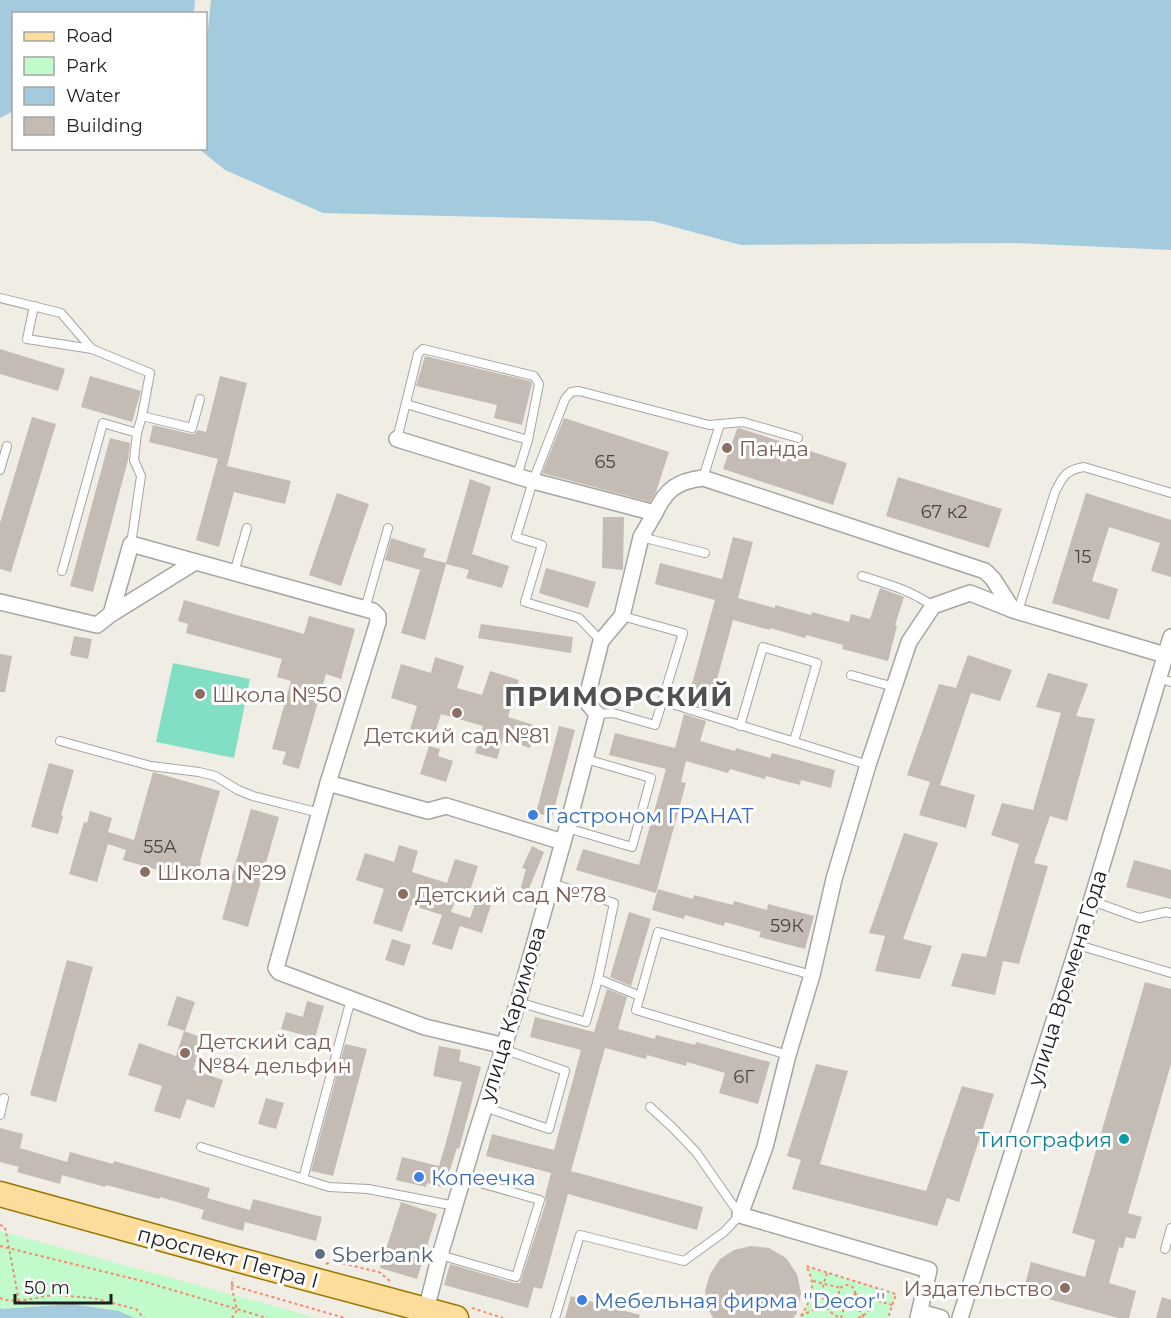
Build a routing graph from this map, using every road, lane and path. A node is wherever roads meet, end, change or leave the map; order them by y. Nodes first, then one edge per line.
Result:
1 (0, 298) edge
2 (34, 306) junction
3 (92, 349) junction
4 (200, 399) dead end
5 (406, 404) junction
6 (142, 416) junction
7 (720, 424) junction
8 (137, 433) junction
9 (798, 438) dead end
10 (397, 440) joint
11 (528, 440) junction
12 (7, 446) dead end
13 (0, 470) edge
14 (517, 476) junction
15 (703, 478) junction
16 (534, 481) junction
17 (1171, 493) edge
18 (655, 513) junction
19 (247, 528) dead end
20 (388, 528) dead end
21 (641, 537) junction
22 (131, 543) junction
23 (705, 553) dead end
24 (195, 562) junction
25 (62, 571) dead end
26 (234, 573) junction
27 (862, 576) dead end
28 (0, 602) edge
29 (933, 606) junction
30 (1016, 611) junction
31 (371, 612) junction
32 (111, 614) junction
33 (622, 616) junction
34 (1171, 637) edge
35 (601, 641) junction
36 (1166, 656) junction
37 (851, 675) dead end
38 (1165, 680) edge
39 (894, 687) junction
40 (663, 701) junction
41 (597, 714) junction
42 (740, 726) junction
43 (60, 741) dead end
44 (794, 741) junction
45 (586, 759) junction
46 (868, 765) junction
47 (328, 783) junction
48 (320, 813) junction
49 (565, 835) junction
50 (551, 883) junction
51 (1092, 901) junction
52 (1171, 913) edge
53 (1078, 945) junction
54 (1171, 973) edge
55 (812, 975) junction
56 (598, 980) junction
57 (640, 996) junction
58 (351, 999) junction
59 (518, 1002) junction
60 (504, 1048) junction
61 (788, 1055) junction
62 (4, 1098) dead end
63 (484, 1107) junction
64 (650, 1107) dead end
65 (0, 1115) edge
66 (201, 1148) dead end
67 (463, 1178) junction
68 (303, 1179) junction
69 (0, 1194) edge
70 (455, 1206) junction
71 (0, 1210) edge
72 (740, 1215) junction
73 (0, 1225) edge
74 (1171, 1228) edge
75 (0, 1246) edge
76 (9, 1249) junction
77 (1165, 1249) dead end
78 (441, 1255) junction
79 (828, 1273) junction
80 (234, 1279) junction
81 (813, 1281) junction
82 (823, 1284) junction
83 (841, 1288) junction
84 (878, 1289) junction
85 (855, 1294) junction
86 (840, 1296) junction
87 (0, 1299) edge
88 (853, 1299) junction
89 (875, 1299) junction
90 (19, 1300) junction
91 (846, 1301) junction
92 (825, 1304) junction
93 (893, 1305) junction
94 (237, 1310) junction
95 (425, 1314) edge
96 (919, 1315) edge
97 (802, 1317) edge
98 (864, 1317) edge
99 (144, 1318) edge
100 (232, 1318) edge
101 (267, 1318) edge
102 (345, 1318) edge
103 (394, 1318) edge
104 (456, 1318) edge
105 (555, 1318) edge
106 (841, 1318) edge
107 (858, 1318) edge
108 (888, 1318) edge
109 (941, 1318) edge
110 (960, 1318) edge

1 - 2 lane
2 - 3 lane
2 - 3 lane
3 - 6 lane
4 - 6 lane
5 - 10 lane
5 - 11 lane
5 - 11 lane
6 - 8 lane
7 - 9 lane
7 - 15 lane
7 - 16 lane
8 - 22 lane
8 - 25 lane
10 - 14 street
11 - 14 lane
12 - 13 lane
14 - 16 street
15 - 18 street
15 - 30 street
16 - 18 street
16 - 35 lane
17 - 30 lane
18 - 21 street
19 - 26 lane
20 - 31 lane
21 - 23 lane
21 - 33 street
22 - 24 street
22 - 32 street
24 - 26 street
24 - 32 street
26 - 31 street
27 - 29 lane
28 - 32 street
29 - 30 street
29 - 39 street
30 - 36 street
31 - 47 street
33 - 35 street
33 - 40 lane
34 - 36 street, улица Времена Года
35 - 41 street
36 - 38 street, улица Времена Года
37 - 39 lane
38 - 51 street, улица Времена Года
39 - 46 street
40 - 41 lane
40 - 42 lane
41 - 45 street, улица Каримова
42 - 44 lane
42 - 44 lane
43 - 48 lane
44 - 46 lane
45 - 49 street, улица Каримова
45 - 49 lane
46 - 55 street
47 - 48 street
47 - 49 street
48 - 58 street
49 - 50 street, улица Каримова
50 - 56 lane
50 - 59 street, улица Каримова
51 - 52 lane
51 - 53 street, улица Времена Года
53 - 54 lane
53 - 110 street, улица Времена Года
55 - 57 lane
55 - 61 street
56 - 57 lane
56 - 59 lane
57 - 61 lane
58 - 60 street
58 - 68 lane
59 - 60 street, улица Каримова
60 - 63 street, улица Каримова
60 - 63 lane
61 - 72 street
62 - 65 lane
63 - 67 street, улица Каримова
64 - 72 lane
66 - 68 lane
67 - 70 street, улица Каримова
67 - 78 lane
68 - 70 lane
69 - 95 main road, проспект Петра I
70 - 78 street, улица Каримова
71 - 80 main road, проспект Петра I
72 - 96 street
72 - 105 lane
73 - 76 path
74 - 77 lane
75 - 76 path
76 - 90 path
76 - 94 path
78 - 95 street, улица Каримова
79 - 81 path
79 - 82 path
79 - 84 path
80 - 94 path
80 - 102 path
80 - 103 main road, проспект Петра I
81 - 82 path
81 - 97 path
82 - 83 path
82 - 92 path
83 - 85 path
83 - 86 path
84 - 89 path
84 - 93 path
85 - 88 path
85 - 89 path
86 - 91 path
86 - 92 path
87 - 90 path
88 - 91 path
88 - 98 path
89 - 93 path
89 - 98 path
90 - 99 path
91 - 106 path
92 - 97 path
92 - 106 path
93 - 108 path
94 - 100 path
94 - 101 path
95 - 104 main road, проспект Петра I
96 - 109 street
98 - 107 path

